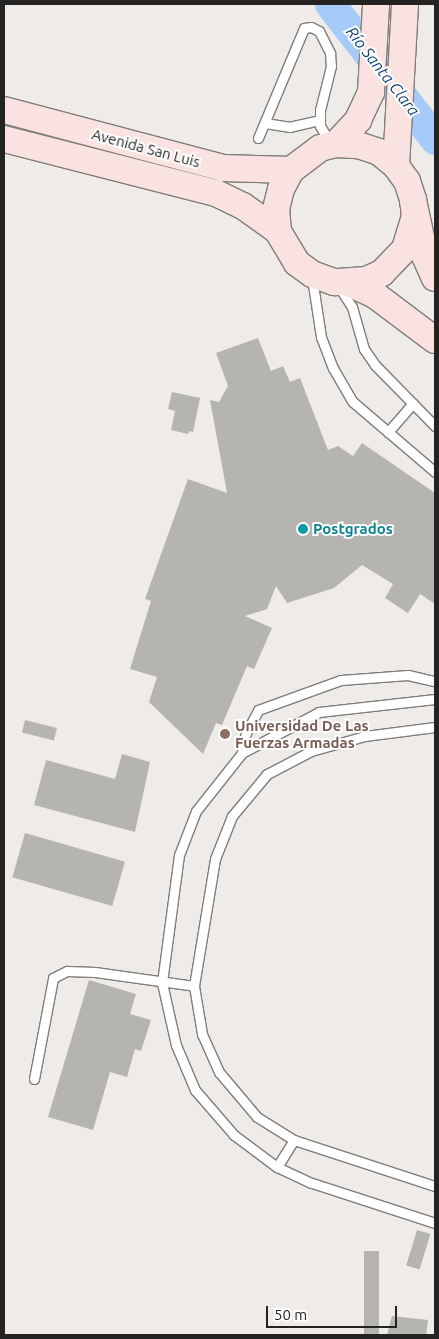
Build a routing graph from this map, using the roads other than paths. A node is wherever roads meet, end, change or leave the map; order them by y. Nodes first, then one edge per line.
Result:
1 (405, 4) edge
2 (376, 8) edge
3 (4, 110) edge
4 (320, 120) junction
5 (265, 123) junction
6 (258, 138) dead end
7 (4, 139) edge
8 (334, 144) junction
9 (396, 166) junction
10 (291, 170) junction
11 (413, 200) junction
12 (278, 231) junction
13 (435, 278) edge
14 (332, 280) junction
15 (435, 340) edge
16 (414, 404) junction
17 (435, 426) edge
18 (388, 432) junction
19 (435, 472) edge
20 (435, 681) edge
21 (435, 700) edge
22 (435, 727) edge
23 (242, 753) junction
24 (162, 983) junction
25 (194, 986) junction
26 (34, 1079) dead end
27 (294, 1140) junction
28 (277, 1167) junction
29 (435, 1186) edge
30 (435, 1223) edge

1 - 9 street
2 - 8 street
3 - 10 street, Avenida San Luis
4 - 5 lane
4 - 5 lane
4 - 8 lane
5 - 6 lane
7 - 12 street, Avenida San Luis
8 - 9 street
8 - 10 street
9 - 11 street
10 - 12 street
11 - 13 street
11 - 14 street
12 - 14 street
14 - 15 street
14 - 16 lane
14 - 18 lane
16 - 17 lane
16 - 18 lane
18 - 19 lane
20 - 23 lane
21 - 23 lane
22 - 25 lane
23 - 24 lane
24 - 25 lane
24 - 26 lane
24 - 28 lane
25 - 27 lane
27 - 28 lane
27 - 29 lane
28 - 30 lane

